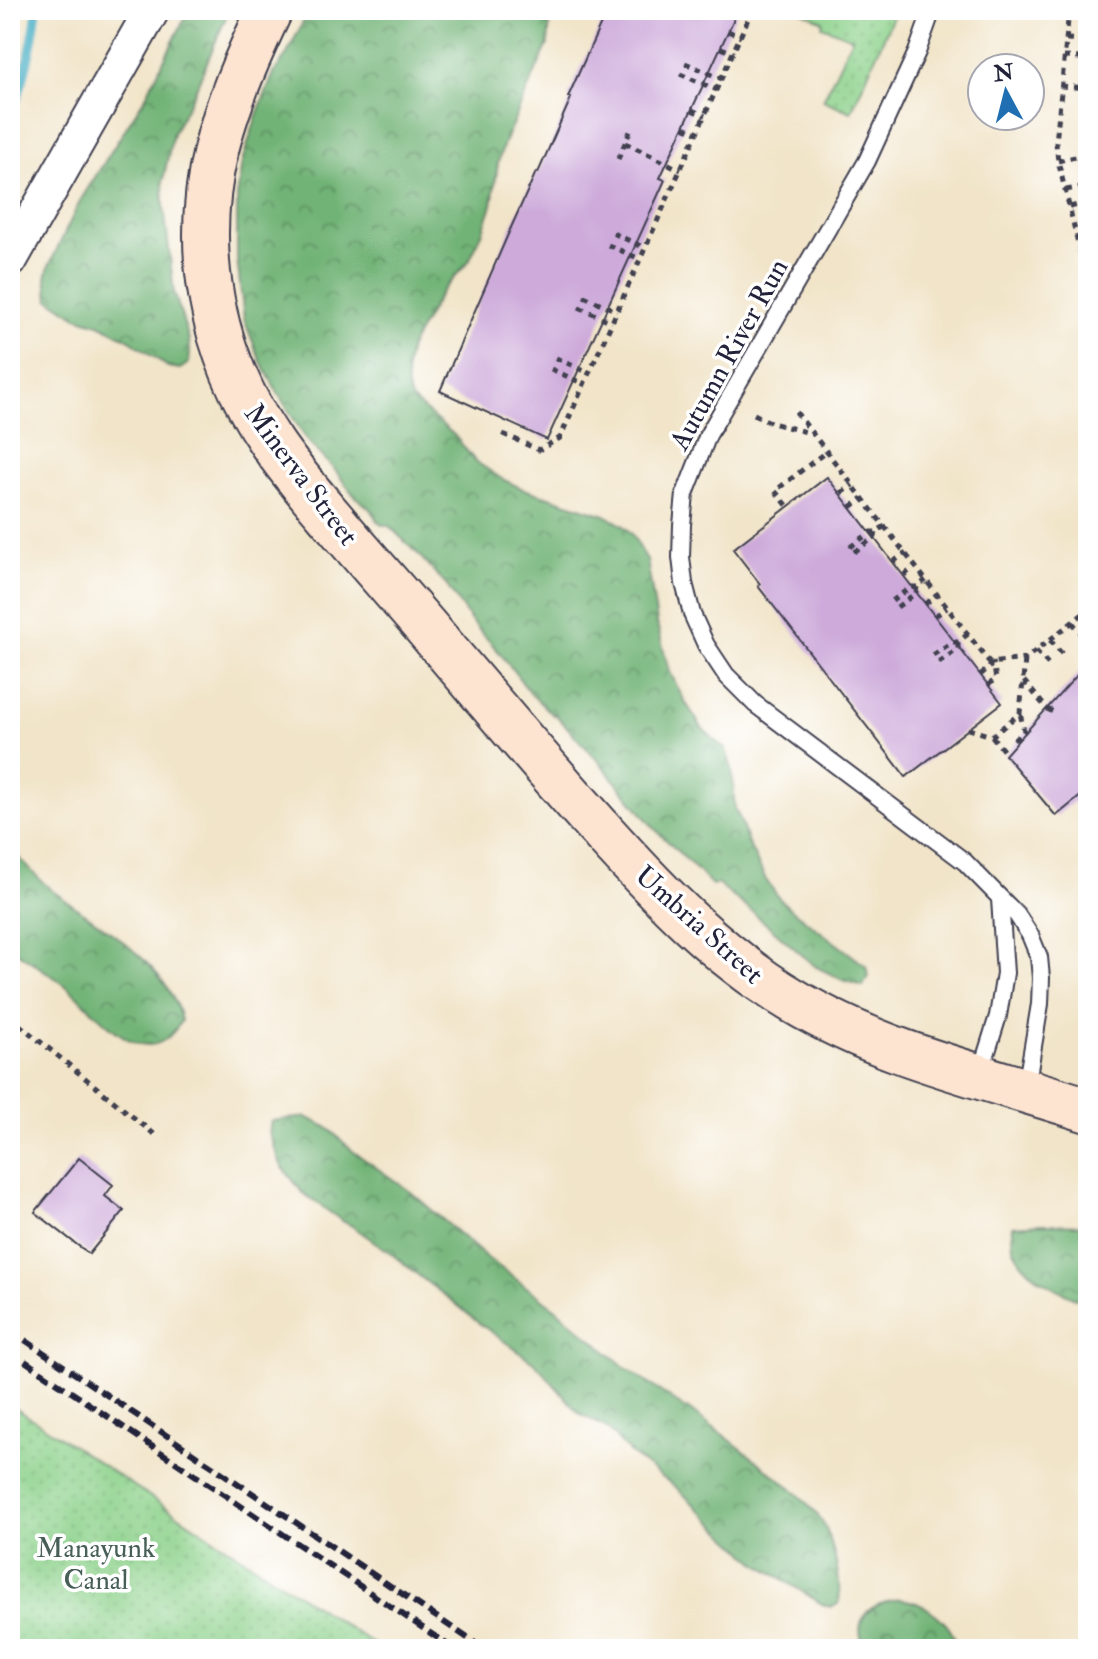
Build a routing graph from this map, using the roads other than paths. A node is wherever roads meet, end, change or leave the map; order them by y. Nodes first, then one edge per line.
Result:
1 (152, 10) edge
2 (270, 10) edge
3 (932, 10) edge
4 (10, 260) edge
5 (436, 639) joint
6 (1000, 899) junction
7 (979, 1078) junction
8 (1025, 1092) junction
9 (1088, 1110) edge

1 - 4 street
2 - 5 main road, Minerva Street
3 - 6 lane, Autumn River Run
5 - 7 main road, Umbria Street
6 - 7 lane
6 - 8 lane, Autumn River Run
7 - 8 main road, Umbria Street
8 - 9 main road, Umbria Street

